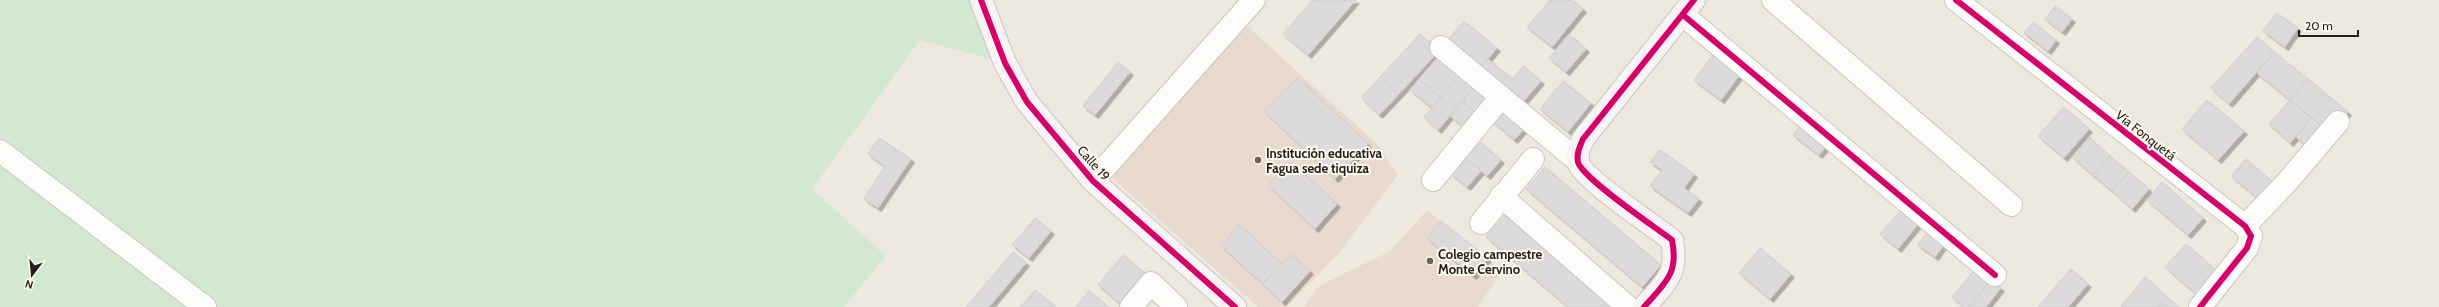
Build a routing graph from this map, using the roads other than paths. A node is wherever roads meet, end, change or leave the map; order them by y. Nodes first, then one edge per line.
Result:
1 (981, 0) edge
2 (1254, 0) edge
3 (1773, 0) edge
4 (1956, 0) edge
5 (1689, 7) edge
6 (1441, 47) dead end
7 (1501, 97) junction
8 (2338, 122) dead end
9 (0, 151) edge
10 (1533, 159) dead end
11 (1578, 161) junction
12 (1433, 180) dead end
13 (1092, 181) junction
14 (1501, 196) junction
15 (2011, 205) dead end
16 (1481, 223) dead end
17 (2245, 226) junction
18 (1995, 275) dead end
19 (204, 307) edge
20 (1131, 307) edge
21 (1176, 307) edge
22 (1233, 307) edge
23 (1628, 307) edge
24 (1644, 307) edge
25 (2200, 307) edge

1 - 13 street, Calle 19
2 - 13 street
3 - 15 street
4 - 17 street, Vía Fonquetá
5 - 11 street
5 - 18 street
6 - 7 street
7 - 11 street
7 - 12 street
8 - 17 street
9 - 19 street
10 - 14 street
11 - 24 street
13 - 22 street, Calle 19
14 - 16 street
14 - 23 street
17 - 25 street
20 - 21 street

